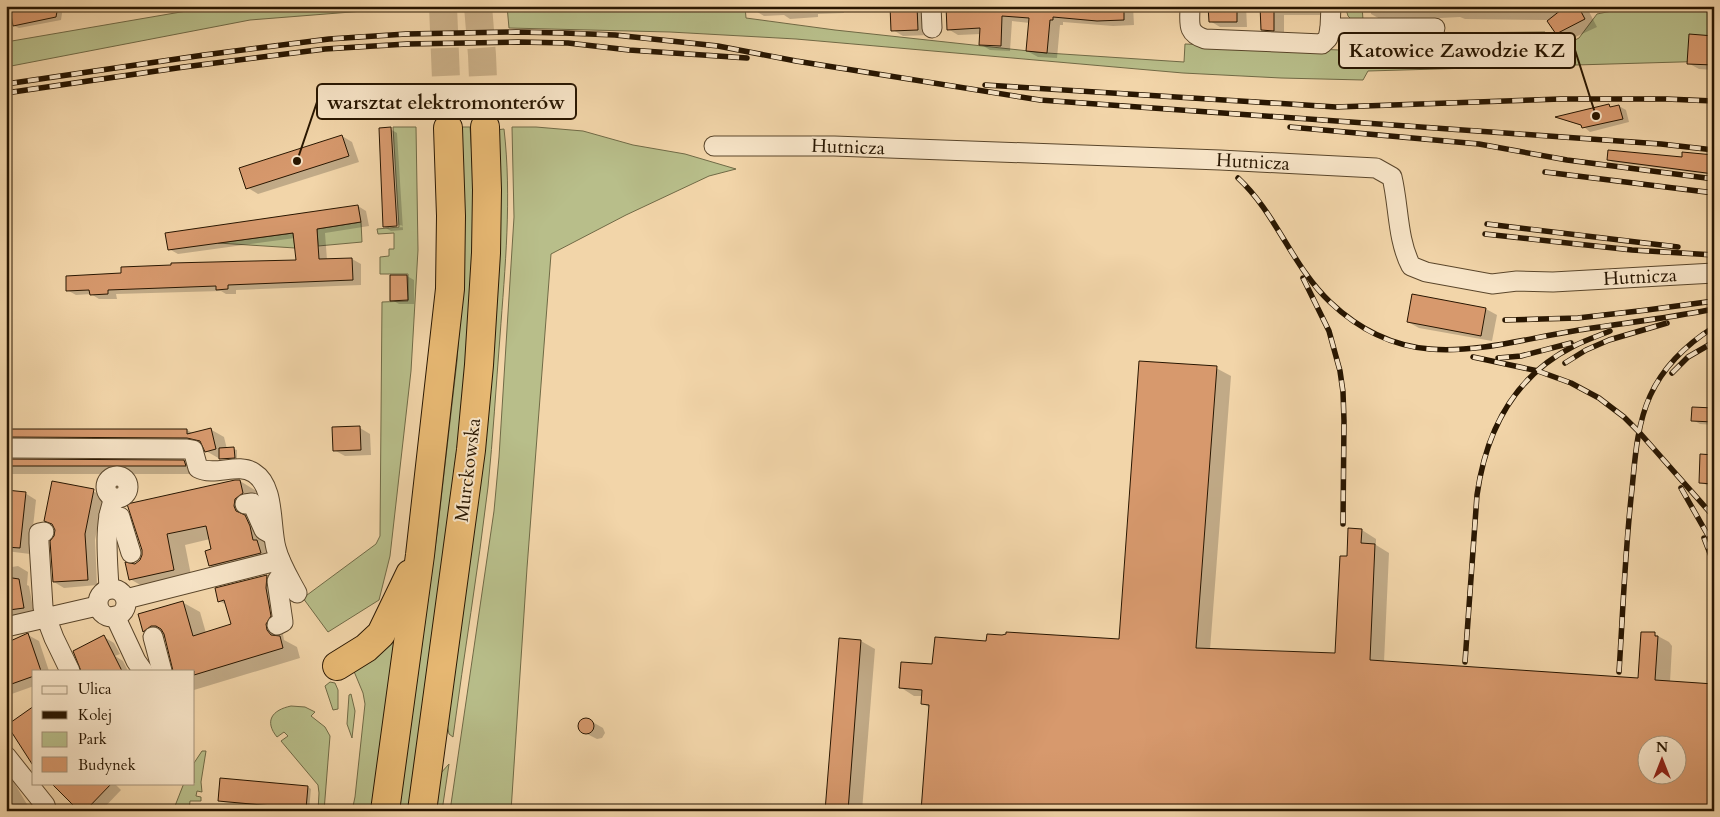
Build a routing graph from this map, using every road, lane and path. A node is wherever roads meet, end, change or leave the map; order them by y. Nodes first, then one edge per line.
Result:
1 (931, 6) edge
2 (1190, 6) edge
3 (1331, 6) edge
4 (932, 28) dead end
5 (1330, 28) junction
6 (1435, 28) dead end
7 (448, 128) tunnel mouth
8 (485, 128) tunnel mouth
9 (714, 146) dead end
10 (1714, 273) edge
11 (6, 448) edge
12 (109, 449) junction
13 (245, 504) dead end
14 (112, 507) junction
15 (44, 532) dead end
16 (274, 535) junction
17 (131, 553) dead end
18 (420, 555) junction
19 (282, 565) junction
20 (109, 589) junction
21 (297, 593) dead end
22 (126, 599) junction
23 (97, 606) junction
24 (115, 616) junction
25 (46, 618) junction
26 (276, 625) dead end
27 (7, 635) edge
28 (153, 637) dead end
29 (337, 666) dead end
30 (70, 670) edge
31 (142, 670) edge
32 (162, 670) edge
33 (6, 756) edge
34 (31, 781) edge
35 (33, 784) edge
36 (47, 811) edge
37 (385, 811) edge
38 (422, 811) edge

1 - 4 street
2 - 5 street
3 - 5 street
5 - 6 street
7 - 18 highway, Murckowska
8 - 38 highway, Murckowska
9 - 10 street, Hutnicza
11 - 12 street
12 - 14 street
12 - 16 street
13 - 16 street
14 - 17 street
14 - 20 street
15 - 25 street
16 - 19 street
18 - 29 highway
18 - 37 highway, Murckowska
19 - 21 street
19 - 22 street
19 - 26 street
20 - 22 street
20 - 23 street
22 - 24 street
23 - 24 street
23 - 25 street
24 - 31 street
25 - 27 street
25 - 30 street
28 - 32 street
33 - 34 street
35 - 36 street

